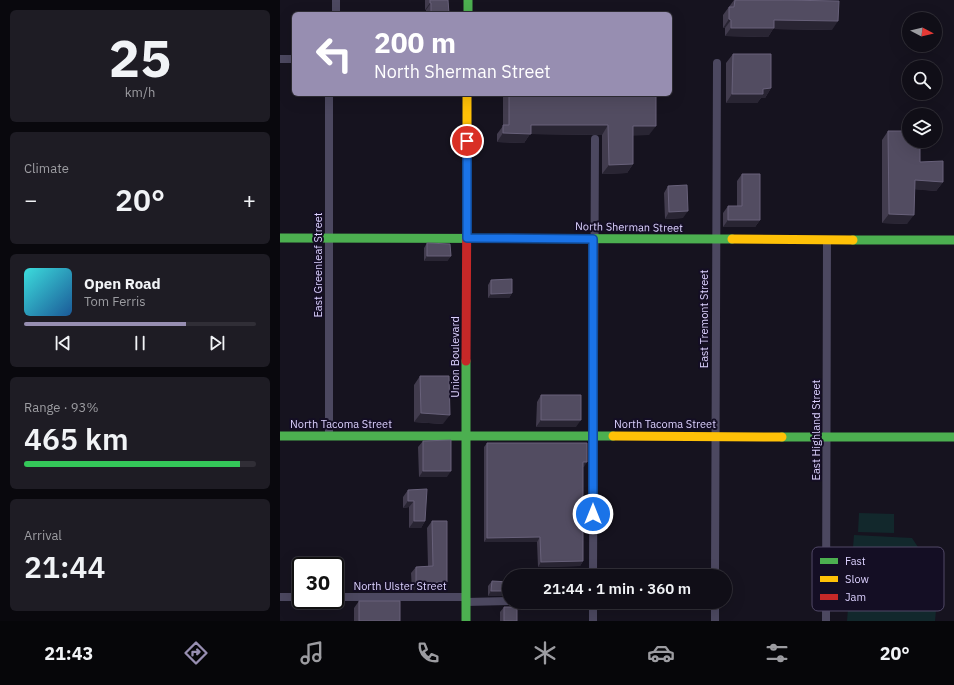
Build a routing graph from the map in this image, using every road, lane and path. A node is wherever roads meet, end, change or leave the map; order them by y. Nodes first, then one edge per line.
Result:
1 (336, 0) edge
2 (468, 0) edge
3 (336, 12) edge
4 (468, 12) edge
5 (280, 59) edge
6 (292, 59) edge
7 (717, 63) dead end
8 (329, 96) edge
9 (467, 96) edge
10 (595, 139) dead end
11 (280, 238) edge
12 (329, 238) junction
13 (467, 238) junction
14 (593, 239) junction
15 (715, 240) junction
16 (827, 240) junction
17 (954, 240) edge
18 (280, 436) edge
19 (329, 436) junction
20 (467, 436) junction
21 (593, 436) junction
22 (716, 436) junction
23 (954, 436) edge
24 (826, 437) junction
25 (826, 547) edge
26 (593, 569) edge
27 (715, 569) edge
28 (280, 597) edge
29 (292, 597) edge
30 (344, 597) edge
31 (466, 599) junction
32 (502, 601) edge
33 (593, 609) edge
34 (715, 609) edge
35 (466, 621) edge
36 (593, 621) edge
37 (715, 621) edge

1 - 3 street
2 - 4 street
5 - 6 street
7 - 15 street, East Tremont Street
8 - 12 street, East Greenleaf Street
9 - 13 street, Union Boulevard
10 - 14 street
11 - 12 street, North Sherman Street
12 - 13 street, North Sherman Street
12 - 19 street, East Greenleaf Street
13 - 14 street, North Sherman Street
13 - 20 street, Union Boulevard
14 - 15 street, North Sherman Street
14 - 21 street
15 - 16 street, North Sherman Street
15 - 22 street, East Tremont Street
16 - 17 street, North Sherman Street
16 - 24 street, East Highland Street
18 - 19 street, North Tacoma Street
19 - 20 street, North Tacoma Street
20 - 21 street, North Tacoma Street
20 - 31 street, Union Boulevard
21 - 22 street, North Tacoma Street
21 - 26 street
22 - 24 street, North Tacoma Street
22 - 27 street, East Tremont Street
23 - 24 street, North Tacoma Street
24 - 25 street, East Highland Street
28 - 29 street
30 - 31 street, North Ulster Street
31 - 32 street, North Ulster Street
31 - 35 street, Union Boulevard
33 - 36 street
34 - 37 street

